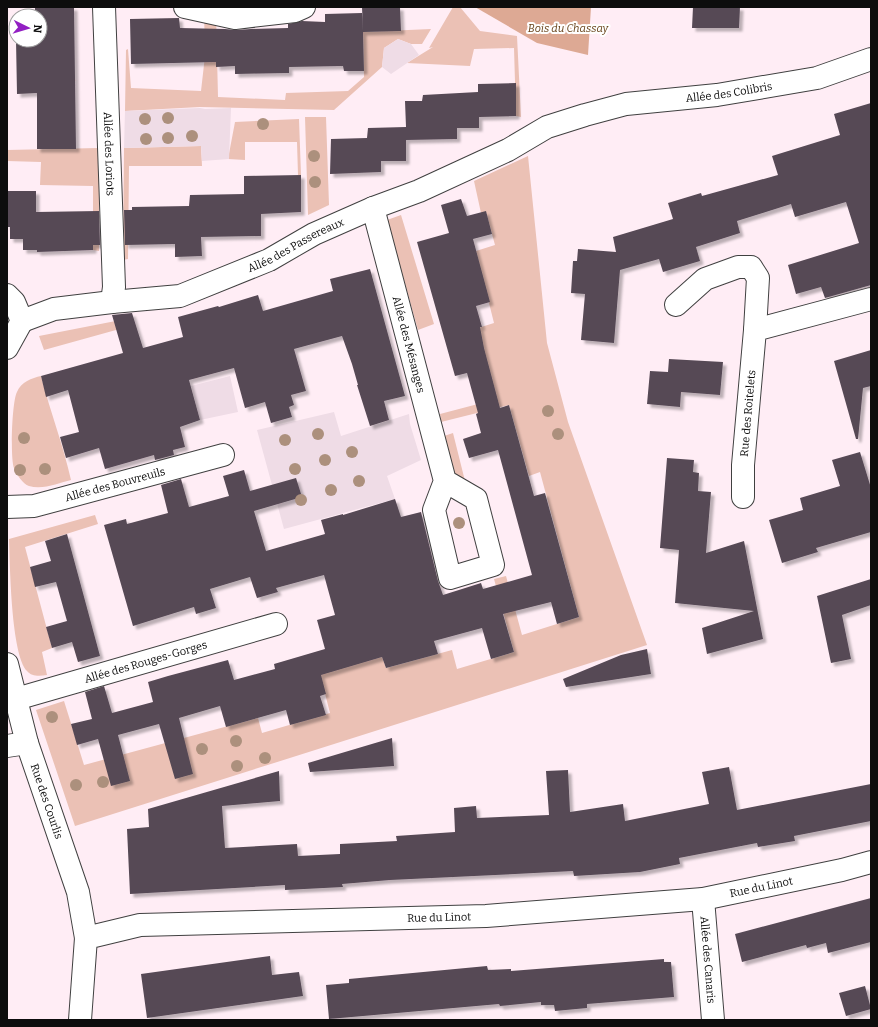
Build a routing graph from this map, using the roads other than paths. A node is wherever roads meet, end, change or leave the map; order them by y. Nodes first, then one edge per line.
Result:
1 (104, 7) edge
2 (185, 7) edge
3 (304, 7) edge
4 (871, 59) edge
5 (585, 115) joint
6 (374, 208) junction
7 (7, 295) edge
8 (871, 299) edge
9 (112, 302) junction
10 (676, 305) dead end
11 (22, 322) junction
12 (755, 330) junction
13 (7, 348) edge
14 (223, 455) dead end
15 (445, 480) dead end
16 (743, 497) dead end
17 (7, 507) edge
18 (276, 624) dead end
19 (7, 664) edge
20 (16, 699) junction
21 (17, 745) edge
22 (871, 862) edge
23 (703, 899) junction
24 (86, 938) junction
25 (80, 1020) edge
26 (713, 1020) edge

1 - 9 street, Allée des Loriots
2 - 3 street
4 - 5 street, Allée des Colibris
5 - 6 street, Allée des Passereaux
6 - 9 street, Allée des Passereaux
6 - 15 street, Allée des Mésanges
7 - 11 street
8 - 12 street
9 - 11 street, Allée des Passereaux
10 - 12 street, Rue des Roitelets
11 - 13 street
12 - 16 street, Rue des Roitelets
14 - 17 street, Allée des Bouvreuils
18 - 20 street, Allée des Rouges-Gorges
19 - 20 street, Rue des Courlis
20 - 21 street, Rue des Courlis
21 - 24 street, Rue des Courlis
22 - 23 street, Rue du Linot
23 - 24 street, Rue du Linot
23 - 26 street, Allée des Canaris
24 - 25 street

